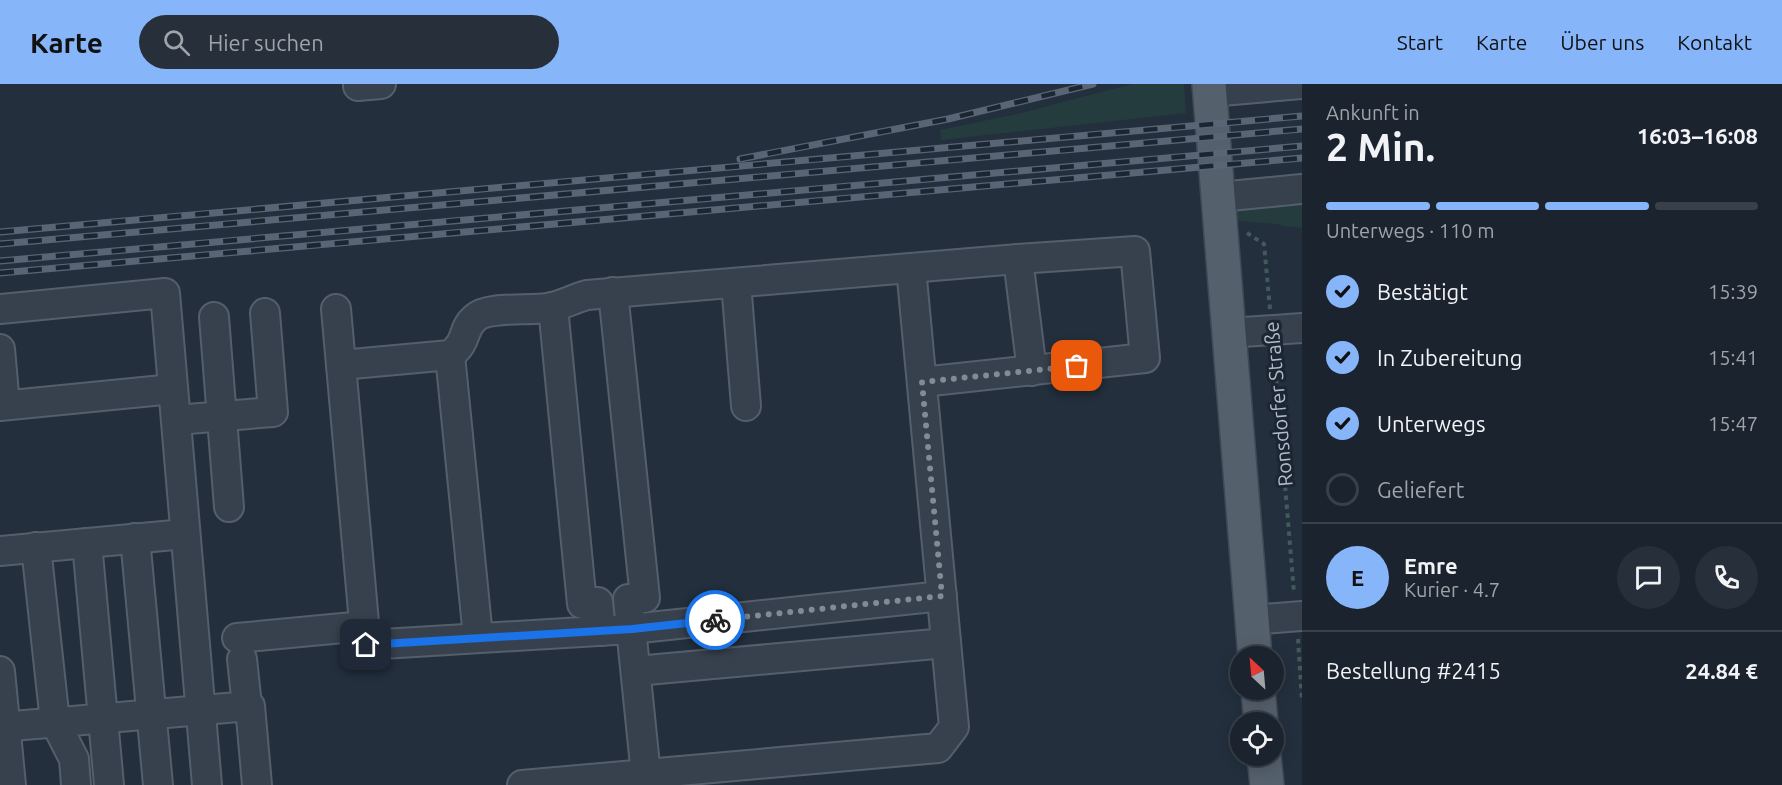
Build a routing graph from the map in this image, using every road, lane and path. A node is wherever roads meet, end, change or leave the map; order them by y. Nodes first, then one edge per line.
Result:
1 (358, 84) edge
2 (381, 84) edge
3 (1302, 84) edge
4 (1210, 88) edge
5 (1302, 189) edge
6 (1219, 197) junction
7 (1244, 231) dead end
8 (1018, 258) junction
9 (911, 268) junction
10 (736, 283) junction
11 (612, 292) junction
12 (553, 307) junction
13 (0, 309) edge
14 (336, 309) dead end
15 (265, 313) dead end
16 (214, 317) dead end
17 (1302, 328) edge
18 (1272, 330) junction
19 (1229, 333) junction
20 (0, 350) edge
21 (450, 355) junction
22 (341, 365) junction
23 (1032, 371) junction
24 (922, 382) junction
25 (173, 389) junction
26 (3, 406) edge
27 (746, 406) dead end
28 (222, 415) junction
29 (176, 420) junction
30 (229, 507) dead end
31 (186, 534) junction
32 (135, 538) junction
33 (87, 543) junction
34 (36, 547) junction
35 (0, 551) edge
36 (942, 596) junction
37 (1299, 616) edge
38 (1251, 620) junction
39 (364, 626) junction
40 (632, 629) junction
41 (601, 631) junction
42 (478, 638) junction
43 (946, 643) junction
44 (1254, 646) edge
45 (0, 671) edge
46 (636, 671) junction
47 (1302, 701) edge
48 (247, 706) junction
49 (200, 710) junction
50 (152, 714) junction
51 (103, 718) junction
52 (55, 722) junction
53 (3, 726) edge
54 (1265, 766) edge
55 (647, 779) edge
56 (11, 785) edge
57 (76, 785) edge
58 (108, 785) edge
59 (158, 785) edge
60 (207, 785) edge
61 (257, 785) edge
62 (522, 785) edge
63 (1267, 785) edge

1 - 2 street
3 - 4 street
4 - 6 main road
5 - 6 street
6 - 19 main road
7 - 18 path, Ronsdorfer Straße
8 - 9 street
8 - 23 street
8 - 23 street
9 - 10 street
9 - 24 street
10 - 11 street
10 - 27 street
11 - 12 street
11 - 40 street
12 - 21 street
12 - 41 street
13 - 25 street
14 - 22 street
15 - 28 street
16 - 28 street
17 - 18 street
18 - 19 street
18 - 37 path, Ronsdorfer Straße
19 - 38 main road
20 - 26 street
21 - 22 street
21 - 42 street
22 - 39 street
23 - 24 street
24 - 36 street
25 - 26 street
25 - 29 street
28 - 29 street
28 - 30 street
29 - 31 street
31 - 32 street
31 - 49 street
32 - 33 street
32 - 50 street
33 - 34 street
33 - 51 street
34 - 35 street
34 - 52 street
36 - 40 street
36 - 43 street
37 - 38 street
37 - 47 path, Ronsdorfer Straße
38 - 44 main road
39 - 42 street
39 - 48 street
40 - 41 street
40 - 46 street
41 - 42 street
43 - 46 street
43 - 55 street
45 - 53 street
46 - 55 street
48 - 49 street
48 - 61 street
49 - 50 street
49 - 60 street
50 - 51 street
50 - 59 street
51 - 52 street
51 - 58 street
52 - 53 street
52 - 57 street
53 - 56 street
54 - 63 main road
55 - 62 street

